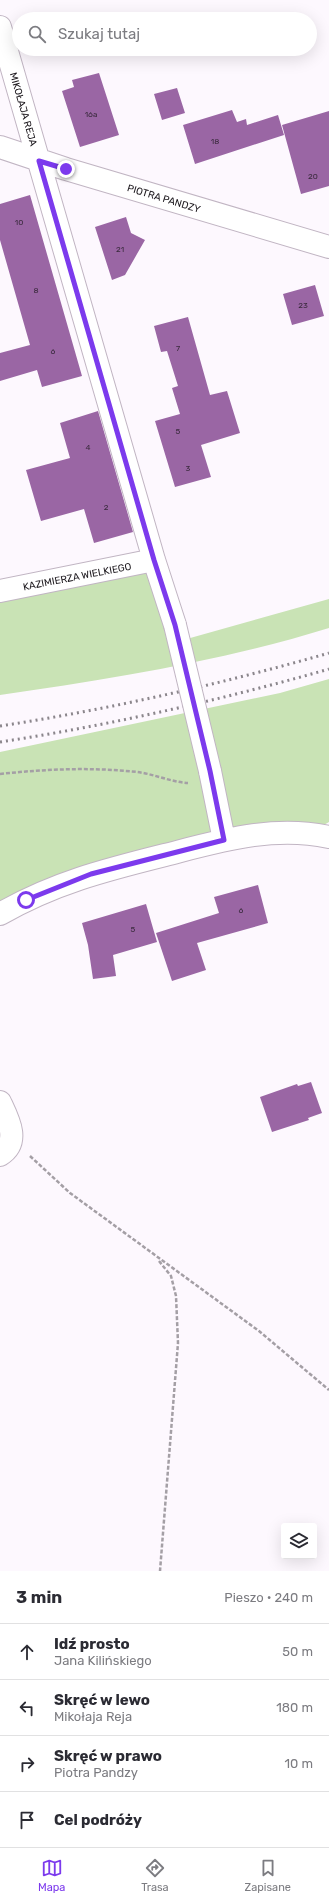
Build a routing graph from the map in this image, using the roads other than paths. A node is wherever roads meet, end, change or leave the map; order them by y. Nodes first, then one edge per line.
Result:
1 (0, 27) edge
2 (0, 147) edge
3 (39, 161) junction
4 (329, 247) edge
5 (154, 560) junction
6 (0, 591) edge
7 (329, 822) edge
8 (320, 835) edge
9 (224, 840) junction
10 (0, 914) edge
11 (0, 1102) edge
12 (6, 1147) edge

1 - 3 street, MIKOŁAJA REJA
2 - 3 street, PIOTRA PANDZY
3 - 4 street, PIOTRA PANDZY
3 - 5 street, MIKOŁAJA REJA
5 - 6 street, KAZIMIERZA WIELKIEGO
5 - 9 street, MIKOŁAJA REJA, bridge
7 - 8 street
8 - 9 street
9 - 10 street
11 - 12 street

